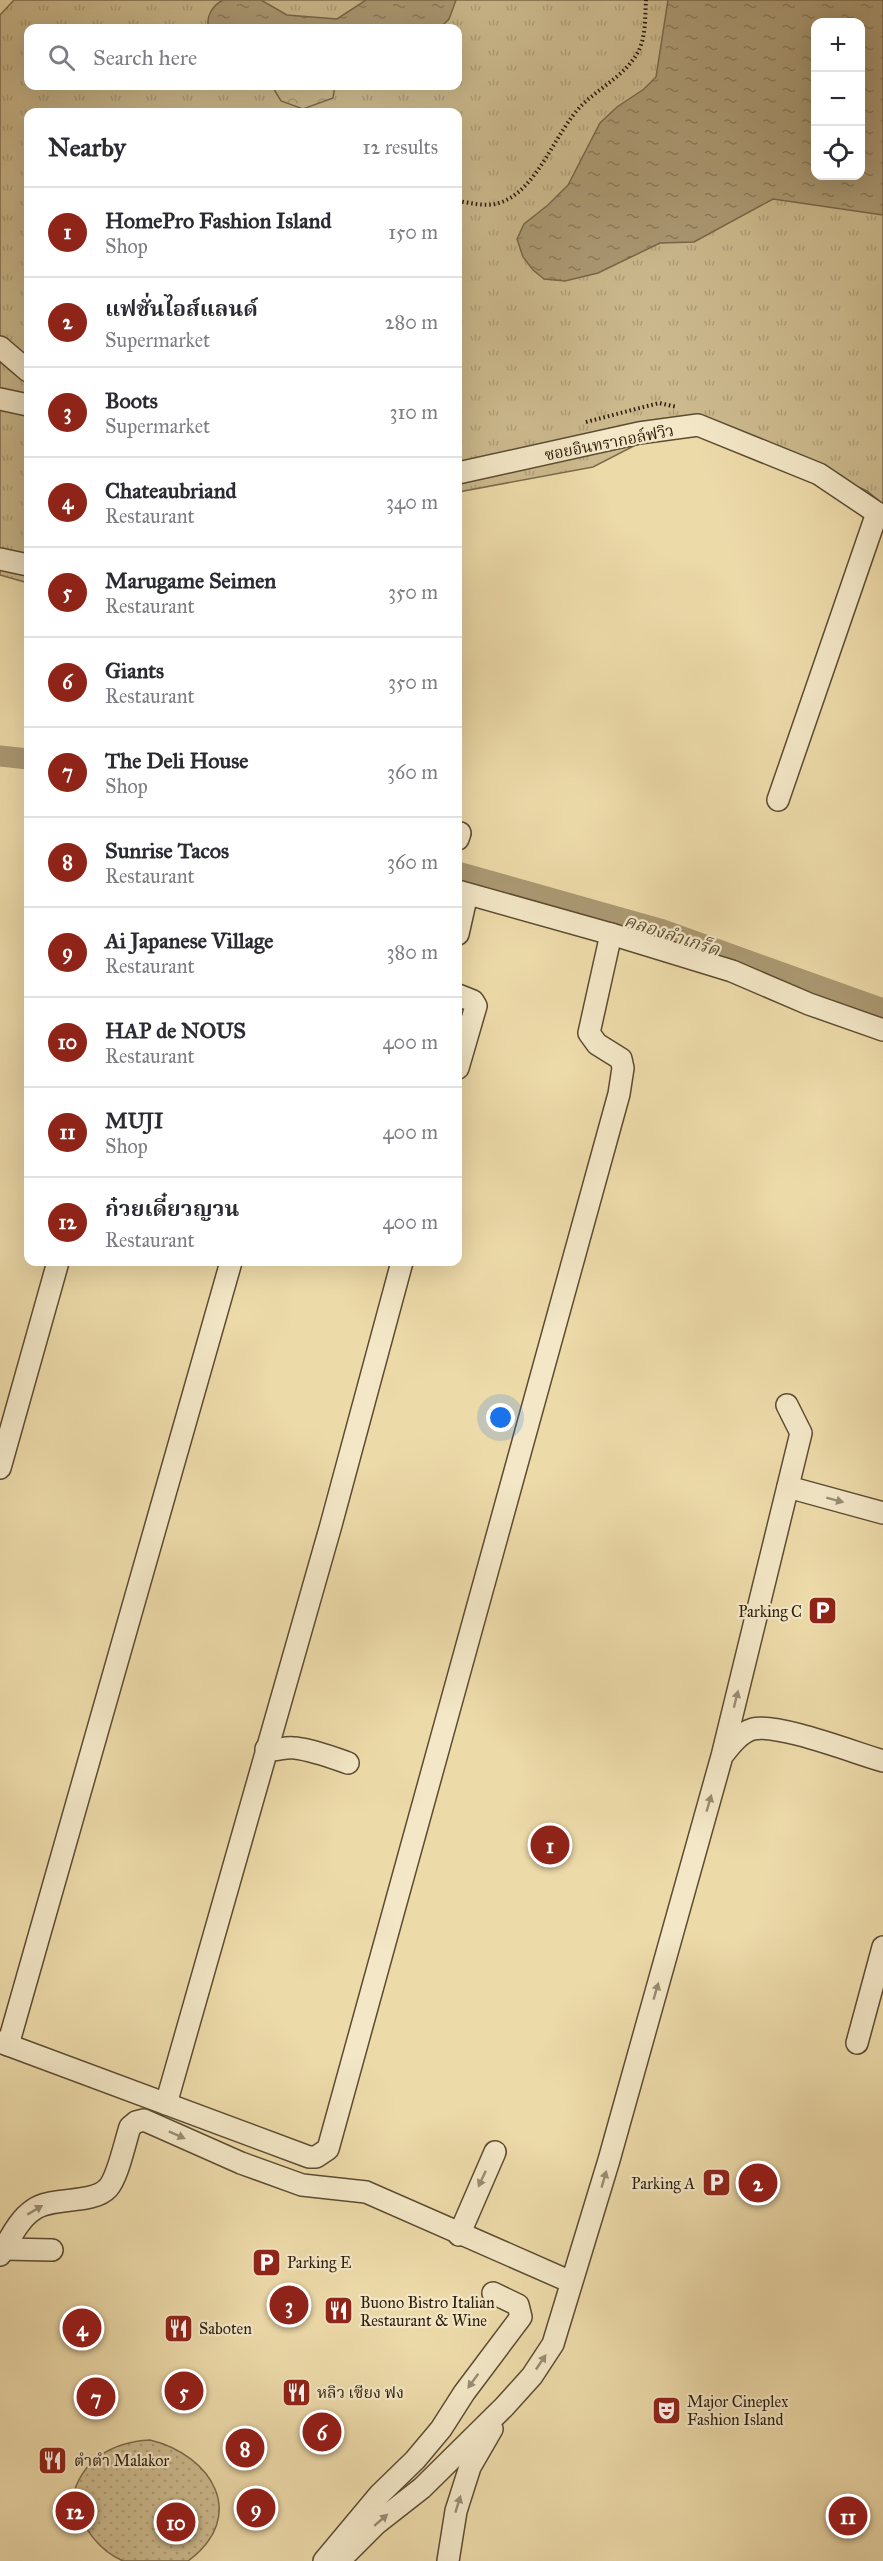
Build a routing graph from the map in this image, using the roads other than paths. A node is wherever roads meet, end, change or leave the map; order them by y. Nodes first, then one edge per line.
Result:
1 (0, 347) edge
2 (24, 368) edge
3 (0, 399) edge
4 (24, 404) edge
5 (462, 472) edge
6 (880, 515) edge
7 (0, 559) edge
8 (24, 564) edge
9 (778, 800) dead end
10 (462, 893) edge
11 (611, 934) junction
12 (462, 997) edge
13 (883, 1030) edge
14 (462, 1054) edge
15 (57, 1266) edge
16 (230, 1266) edge
17 (401, 1266) edge
18 (787, 1405) dead end
19 (0, 1468) edge
20 (788, 1487) junction
21 (883, 1513) edge
22 (266, 1749) junction
23 (722, 1756) junction
24 (883, 1761) edge
25 (348, 1762) dead end
26 (883, 1947) edge
27 (857, 2043) dead end
28 (4, 2044) edge
29 (166, 2104) junction
30 (495, 2152) dead end
31 (459, 2235) junction
32 (52, 2250) dead end
33 (2, 2252) edge
34 (571, 2282) junction
35 (493, 2292) dead end
36 (504, 2407) junction
37 (324, 2561) edge
38 (339, 2561) edge
39 (448, 2561) edge

1 - 2 street
3 - 4 street
5 - 6 street, ซอยอินทรากอล์ฟวิว
6 - 9 street
7 - 8 street
10 - 11 street
11 - 13 street
11 - 29 street
12 - 14 street
15 - 19 street
16 - 28 street
17 - 22 street
18 - 20 street
20 -> 21 street
23 -> 20 street
22 - 25 street
22 - 29 street
23 - 24 street
34 -> 23 street
26 - 27 street
28 - 29 street
30 -> 31 street
33 -> 31 street
31 - 34 street
32 - 33 street
36 -> 34 street
35 -> 37 street
38 -> 36 street
39 -> 36 street

